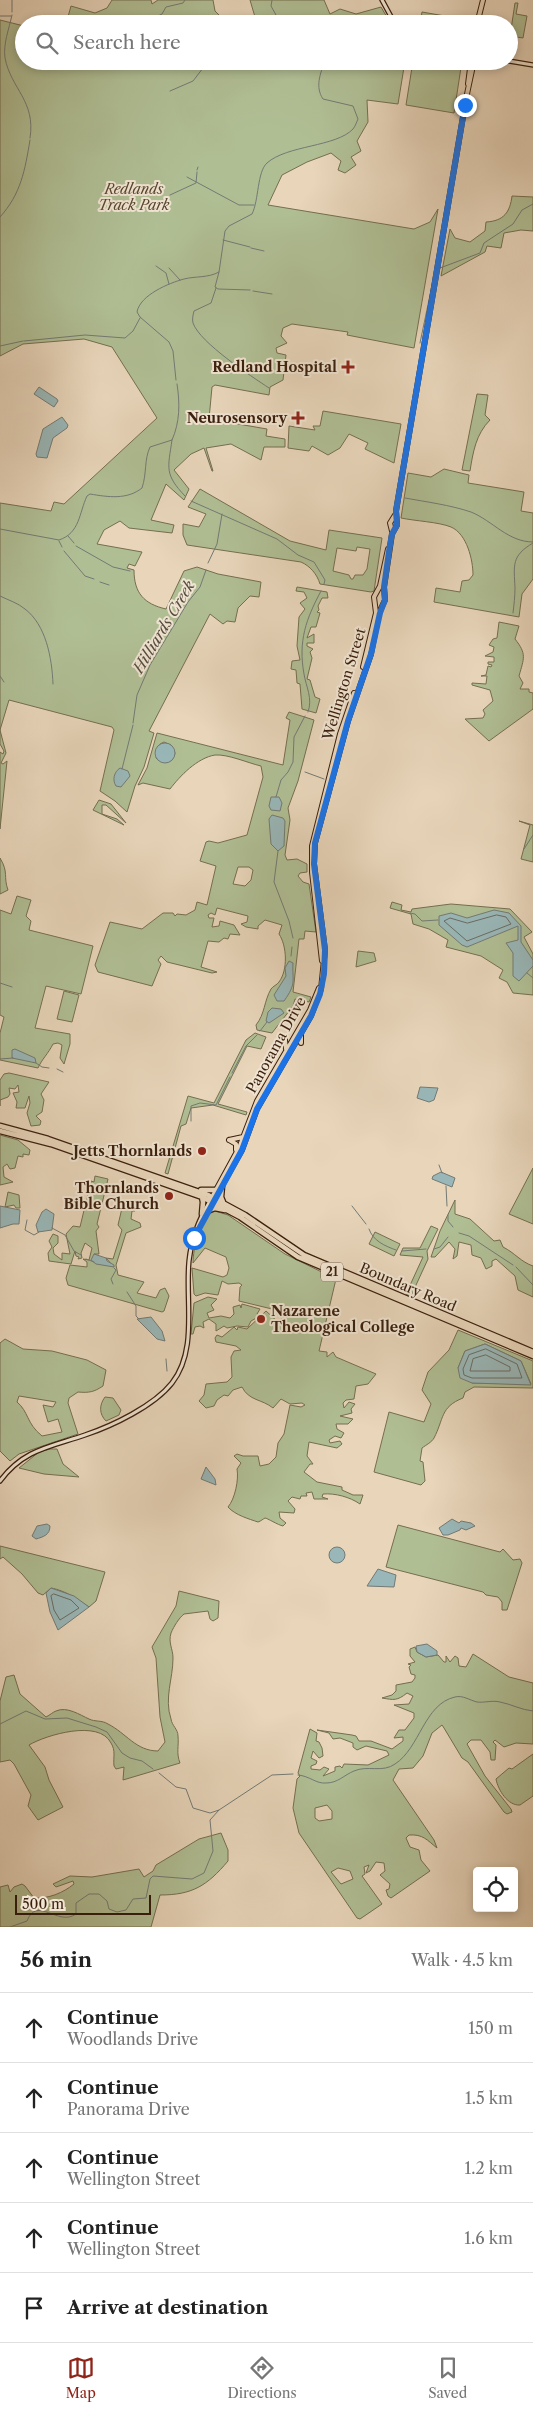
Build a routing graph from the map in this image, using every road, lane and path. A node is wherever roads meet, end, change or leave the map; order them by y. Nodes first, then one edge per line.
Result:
1 (382, 0) edge
2 (482, 0) edge
3 (390, 15) edge
4 (480, 15) edge
5 (518, 62) edge
6 (533, 65) edge
7 (471, 70) edge
8 (390, 545) junction
9 (378, 593) junction
10 (384, 595) junction
11 (375, 602) junction
12 (383, 603) junction
13 (316, 831) junction
14 (302, 1030) junction
15 (285, 1040) dead end
16 (301, 1043) dead end
17 (286, 1051) junction
18 (0, 1126) edge
19 (0, 1131) edge
20 (243, 1137) junction
21 (235, 1157) junction
22 (158, 1179) junction
23 (178, 1183) junction
24 (222, 1186) junction
25 (216, 1190) junction
26 (202, 1197) junction
27 (213, 1200) junction
28 (224, 1202) junction
29 (207, 1211) junction
30 (231, 1212) junction
31 (202, 1214) junction
32 (196, 1231) junction
33 (292, 1251) junction
34 (533, 1352) edge
35 (533, 1356) edge
36 (0, 1481) edge

1 - 3 main road
2 - 4 main road
5 - 6 main road
7 - 8 main road, Wellington Street
8 - 9 main road, Wellington Street
8 - 10 main road, Wellington Street
9 - 10 main road
9 - 11 main road, Wellington Street
10 - 12 main road, Wellington Street
11 - 12 main road
11 - 13 main road, Wellington Street
12 - 13 main road, Wellington Street
13 - 14 main road, Panorama Drive
13 - 17 main road, Panorama Drive
14 - 16 main road
14 - 24 main road, Panorama Drive
15 - 17 main road
17 - 20 main road, Panorama Drive
18 - 22 highway, Boundary Road / 21
19 - 22 highway, Boundary Road / 21
20 - 21 main road, Panorama Drive
20 - 21 main road
21 - 25 main road, Panorama Drive
22 - 23 highway, Boundary Road / 21
22 - 26 highway, Boundary Road / 21
23 - 25 highway
23 - 27 highway, Boundary Road / 21
24 - 27 main road, Panorama Drive
24 - 28 highway
25 - 27 main road, Panorama Drive
26 - 27 highway, Boundary Road / 21
26 - 31 highway
27 - 28 highway, Boundary Road / 21
27 - 29 main road
27 - 30 highway, Boundary Road / 21
27 - 31 main road
28 - 33 highway, Boundary Road / 21
29 - 30 highway
29 - 32 main road
30 - 33 highway, Boundary Road / 21
31 - 32 main road
32 - 36 main road
33 - 34 highway, Boundary Road / 21
33 - 35 highway, Boundary Road / 21

